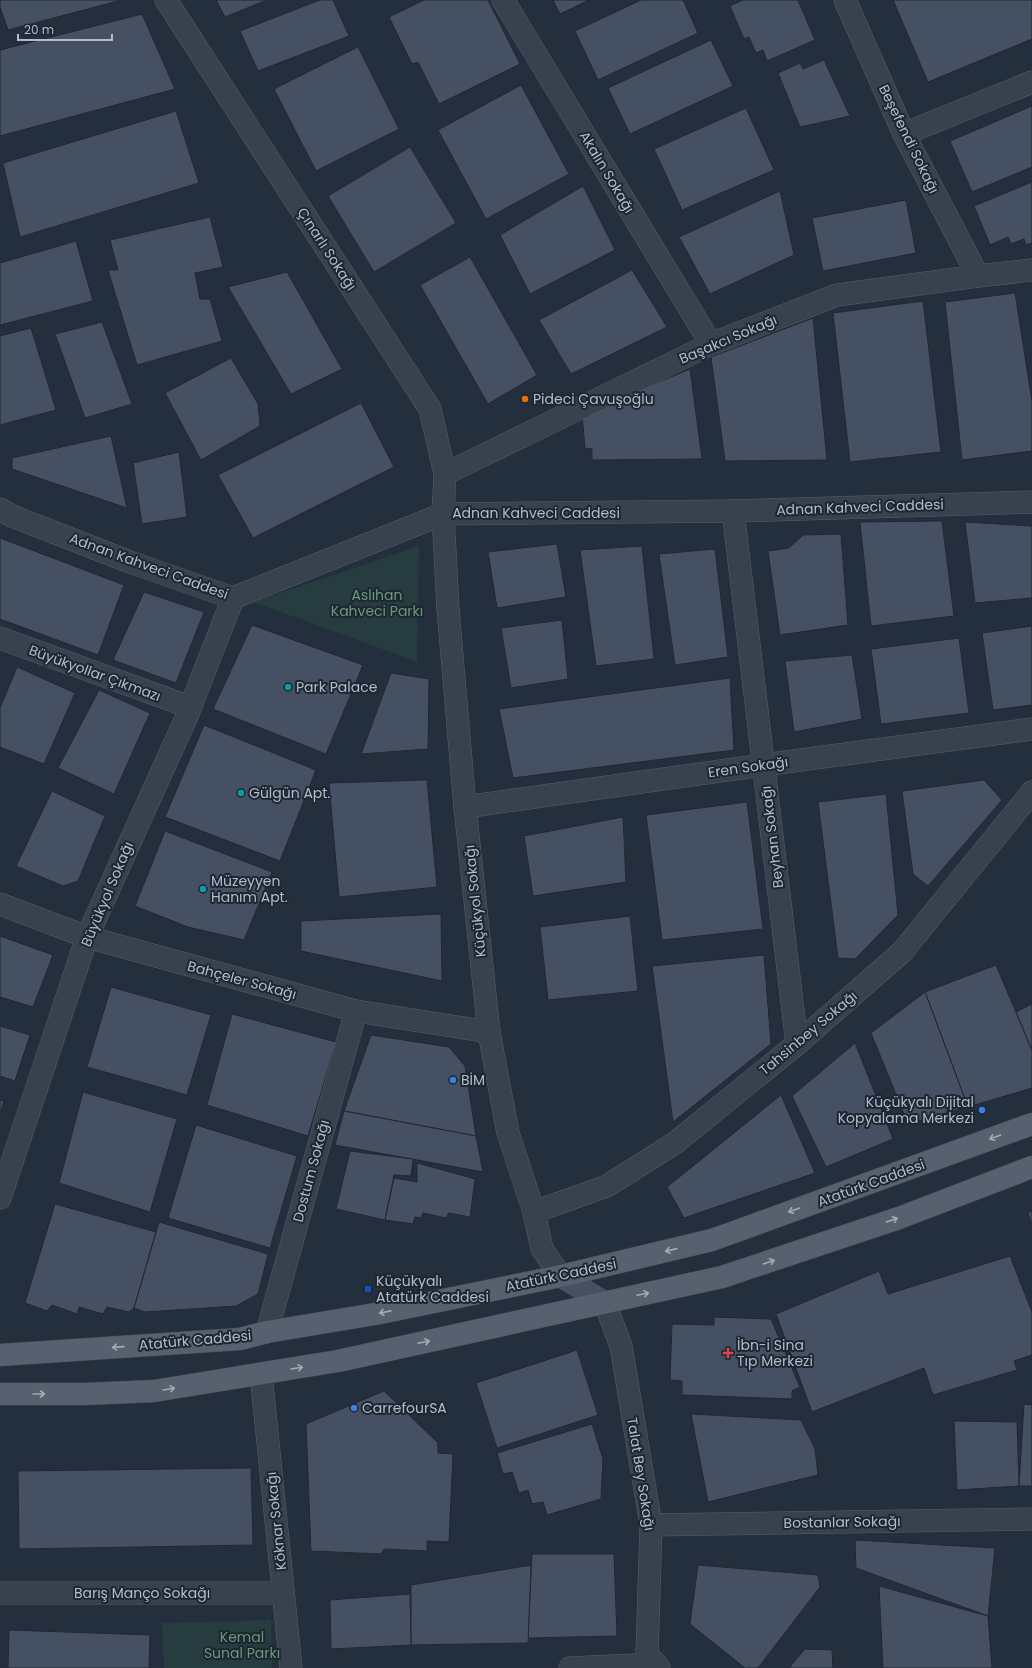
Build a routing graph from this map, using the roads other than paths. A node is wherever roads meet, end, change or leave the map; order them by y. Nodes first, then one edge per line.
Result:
1 (166, 0) edge
2 (503, 0) edge
3 (845, 0) edge
4 (1032, 82) edge
5 (904, 134) junction
6 (1032, 270) edge
7 (978, 276) junction
8 (711, 344) junction
9 (445, 474) junction
10 (1032, 502) edge
11 (0, 510) edge
12 (733, 511) junction
13 (443, 514) junction
14 (233, 598) junction
15 (0, 638) edge
16 (190, 707) junction
17 (1032, 729) edge
18 (763, 765) junction
19 (1032, 792) edge
20 (465, 807) junction
21 (0, 904) edge
22 (87, 937) junction
23 (356, 1011) junction
24 (489, 1032) junction
25 (797, 1044) junction
26 (1032, 1124) edge
27 (1032, 1167) edge
28 (0, 1198) edge
29 (534, 1212) junction
30 (560, 1276) junction
31 (605, 1303) junction
32 (267, 1332) junction
33 (0, 1355) edge
34 (261, 1374) junction
35 (0, 1394) edge
36 (1032, 1519) edge
37 (651, 1525) junction
38 (0, 1593) edge
39 (283, 1593) junction
40 (657, 1666) edge
41 (291, 1668) edge
42 (570, 1668) edge

1 - 9 street, Çınarlı Sokağı
2 - 8 street, Akalın Sokağı
3 - 5 street, Beşefendi Sokağı
4 - 5 street
5 - 7 street, Beşefendi Sokağı
6 - 7 street, Başakcı Sokağı
7 - 8 street, Başakcı Sokağı
8 - 9 street, Başakcı Sokağı
9 - 13 street, Çınarlı Sokağı
10 - 12 street, Adnan Kahveci Caddesi
11 - 14 street, Adnan Kahveci Caddesi
12 - 13 street, Adnan Kahveci Caddesi
12 - 18 street, Beyhan Sokağı
13 - 14 street, Adnan Kahveci Caddesi
13 - 20 street, Küçükyol Sokağı
14 - 16 street, Büyükyol Sokağı
15 - 16 street, Büyükyollar Çıkmazı
16 - 22 street, Büyükyol Sokağı
17 - 18 street, Eren Sokağı
18 - 20 street, Eren Sokağı
18 - 25 street, Beyhan Sokağı
19 - 25 street, Tahsinbey Sokağı
20 - 24 street, Küçükyol Sokağı
21 - 22 street, Bahçeler Sokağı
22 - 23 street, Bahçeler Sokağı
22 - 28 street, Büyükyol Sokağı
23 - 24 street, Bahçeler Sokağı
23 - 32 street, Dostum Sokağı
24 - 29 street, Küçükyol Sokağı
25 - 29 street, Tahsinbey Sokağı
26 -> 30 main road, Atatürk Caddesi
31 -> 27 main road
29 - 30 street, Küçükyol Sokağı
30 - 31 main road
30 -> 32 main road, Atatürk Caddesi
34 -> 31 main road
31 - 37 street, Talat Bey Sokağı
32 -> 33 main road, Atatürk Caddesi
35 -> 34 main road
34 - 39 street, Köknar Sokağı
36 - 37 street, Bostanlar Sokağı
37 - 40 street, Talat Bey Sokağı
38 - 39 street, Barış Manço Sokağı
39 - 41 street, Köknar Sokağı
40 - 42 street

